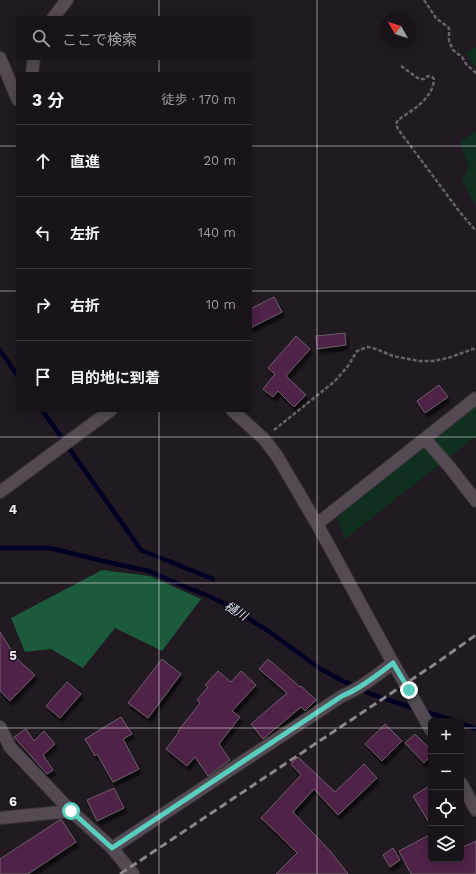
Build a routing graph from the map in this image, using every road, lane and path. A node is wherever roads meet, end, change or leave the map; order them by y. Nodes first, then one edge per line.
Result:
1 (67, 0) edge
2 (424, 0) edge
3 (55, 16) edge
4 (0, 58) edge
5 (34, 60) edge
6 (401, 66) dead end
7 (32, 72) edge
8 (476, 72) edge
9 (15, 85) edge
10 (476, 231) edge
11 (476, 348) edge
12 (476, 398) edge
13 (108, 412) edge
14 (234, 412) edge
15 (264, 439) junction
16 (425, 439) junction
17 (0, 492) edge
18 (476, 501) edge
19 (317, 524) junction
20 (393, 663) junction
21 (428, 724) edge
22 (0, 727) edge
23 (464, 788) edge
24 (476, 810) edge
25 (71, 811) junction
26 (0, 818) edge
27 (112, 848) junction
28 (133, 874) edge

1 - 3 street
2 - 8 path
4 - 9 street
5 - 7 street
6 - 10 path
11 - 15 path
12 - 16 street
13 - 17 street
14 - 15 street
15 - 19 street
16 - 18 street
16 - 19 street
19 - 20 street
20 - 21 street
20 - 27 street
22 - 25 street
23 - 24 street
25 - 26 street
25 - 27 street
27 - 28 street

